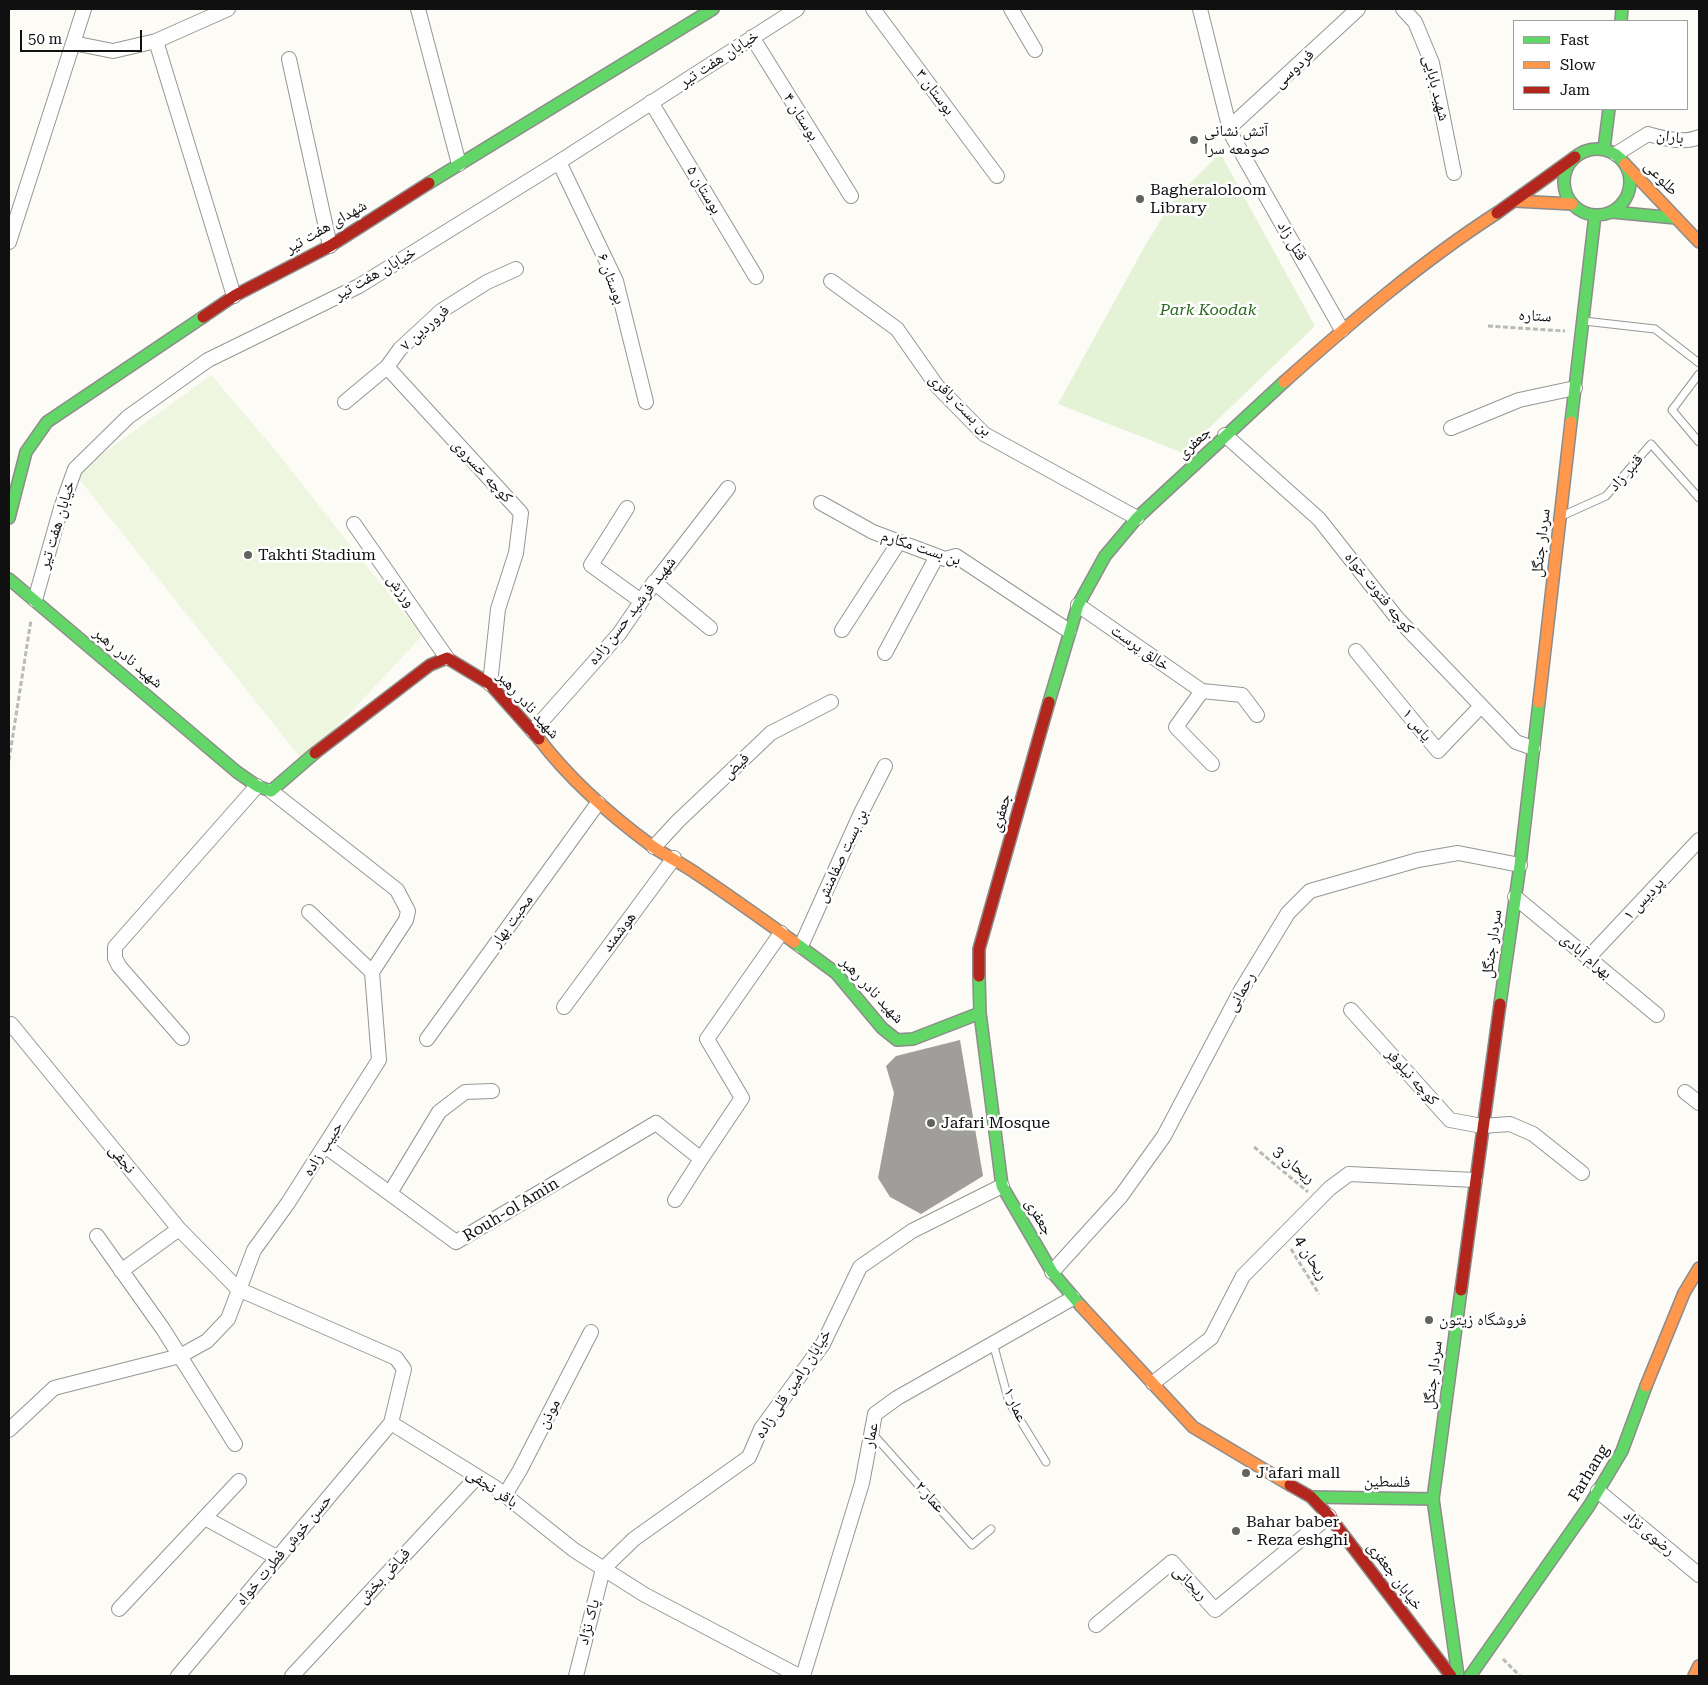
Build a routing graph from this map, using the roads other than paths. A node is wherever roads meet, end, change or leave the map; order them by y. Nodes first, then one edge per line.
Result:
1 (84, 9) edge
2 (228, 9) edge
3 (418, 9) edge
4 (713, 9) edge
5 (797, 9) edge
6 (873, 9) edge
7 (1010, 9) edge
8 (1200, 9) edge
9 (1358, 9) edge
10 (1403, 9) edge
11 (752, 37) junction
12 (156, 41) junction
13 (73, 43) junction
14 (1035, 50) dead end
15 (289, 59) dead end
16 (652, 102) junction
17 (1609, 110) edge
18 (1230, 128) junction
19 (1699, 137) edge
20 (1614, 155) junction
21 (1575, 157) junction
22 (560, 162) junction
23 (459, 164) junction
24 (1454, 174) dead end
25 (997, 176) dead end
26 (851, 196) dead end
27 (1515, 201) junction
28 (1572, 204) junction
29 (1612, 212) junction
30 (1595, 215) junction
31 (1676, 218) junction
32 (9, 242) edge
33 (1699, 242) edge
34 (330, 246) junction
35 (516, 269) dead end
36 (756, 277) dead end
37 (831, 281) dead end
38 (234, 296) junction
39 (1582, 326) junction
40 (1342, 330) junction
41 (1699, 363) edge
42 (387, 367) junction
43 (1699, 374) edge
44 (1575, 388) junction
45 (345, 402) dead end
46 (646, 402) dead end
47 (1451, 428) dead end
48 (1225, 435) junction
49 (1699, 442) edge
50 (728, 488) dead end
51 (1699, 498) edge
52 (821, 503) dead end
53 (627, 508) dead end
54 (1560, 517) junction
55 (9, 518) edge
56 (1137, 518) junction
57 (354, 524) dead end
58 (899, 542) junction
59 (937, 556) junction
60 (9, 579) edge
61 (654, 582) junction
62 (35, 600) junction
63 (641, 601) junction
64 (1078, 604) junction
65 (710, 628) dead end
66 (842, 630) dead end
67 (1069, 631) junction
68 (1356, 651) dead end
69 (885, 653) dead end
70 (448, 658) junction
71 (490, 684) junction
72 (1202, 691) junction
73 (831, 702) dead end
74 (1481, 706) junction
75 (1257, 714) dead end
76 (533, 731) junction
77 (1533, 748) junction
78 (1212, 764) dead end
79 (885, 766) dead end
80 (257, 786) junction
81 (271, 791) junction
82 (598, 803) junction
83 (1699, 840) edge
84 (654, 848) junction
85 (674, 858) junction
86 (1520, 865) junction
87 (1515, 897) junction
88 (309, 912) dead end
89 (781, 933) junction
90 (801, 946) junction
91 (1588, 958) junction
92 (372, 972) junction
93 (564, 1006) dead end
94 (1351, 1010) dead end
95 (980, 1013) junction
96 (1657, 1015) dead end
97 (11, 1024) dead end
98 (182, 1038) dead end
99 (427, 1039) dead end
100 (492, 1092) dead end
101 (1685, 1092) dead end
102 (1699, 1103) edge
103 (1482, 1126) junction
104 (325, 1146) junction
105 (701, 1159) junction
106 (1582, 1173) dead end
107 (1475, 1180) junction
108 (1002, 1186) junction
109 (390, 1193) junction
110 (675, 1200) dead end
111 (179, 1228) junction
112 (97, 1236) dead end
113 (1699, 1268) edge
114 (121, 1271) junction
115 (1052, 1272) junction
116 (238, 1289) junction
117 (1073, 1298) junction
118 (591, 1332) dead end
119 (993, 1343) junction
120 (180, 1356) junction
121 (1153, 1383) junction
122 (391, 1423) junction
123 (9, 1430) edge
124 (871, 1432) junction
125 (235, 1444) dead end
126 (1046, 1462) dead end
127 (477, 1477) junction
128 (239, 1481) dead end
129 (1598, 1490) junction
130 (505, 1495) junction
131 (1311, 1497) junction
132 (1434, 1499) junction
133 (1329, 1516) junction
134 (205, 1518) junction
135 (991, 1529) dead end
136 (278, 1558) junction
137 (603, 1569) junction
138 (1699, 1575) edge
139 (119, 1609) dead end
140 (1096, 1625) dead end
141 (1699, 1666) edge
142 (178, 1676) edge
143 (292, 1676) edge
144 (576, 1676) edge
145 (801, 1676) edge
146 (1451, 1676) edge
147 (1458, 1676) edge
148 (1470, 1676) edge
149 (1694, 1676) edge

1 - 13 street
2 - 12 street
3 - 23 street
4 - 23 main road, شهدای هفت تیر
5 - 11 street, خیابان هفت تیر
6 - 25 street, بوستان ۳
7 - 14 street
8 - 18 street, قتل زاد
9 - 18 street, فردوسی
10 - 24 street, شهید بابایی
11 - 16 street, خیابان هفت تیر
11 - 26 street, بوستان ۴
12 - 13 street
12 - 38 street
13 - 32 street
15 - 34 street
16 - 22 street, خیابان هفت تیر
16 - 36 street, بوستان ۵
17 - 20 main road
18 - 40 street, قتل زاد
19 - 20 street, باران
20 - 21 main road
20 - 29 main road
20 - 31 main road, طلوعی
21 - 27 main road
21 - 28 main road
22 - 46 street, بوستان ۶
22 - 62 street, خیابان هفت تیر
23 - 34 main road, شهدای هفت تیر
27 - 28 main road
27 - 40 main road, جعفری
28 - 30 main road
29 - 30 main road, طلوعی
29 - 31 main road, طلوعی
30 - 39 main road, سردار جنگل
31 - 33 main road, طلوعی
34 - 38 main road, شهدای هفت تیر
35 - 42 street, فروردین ۷
37 - 56 street, بن بست باقری
38 - 55 main road, شهدای هفت تیر
39 - 41 lane
39 - 44 main road, سردار جنگل
40 - 48 main road, جعفری
42 - 45 street, فروردین ۷
42 - 71 street, کوچه خسروی
43 - 49 lane
44 - 47 street
44 - 54 main road, سردار جنگل
48 - 56 main road, جعفری
48 - 74 street, کوچه فتوت خواه
50 - 61 street, شهید فرشید حسن زاده
51 - 54 lane, قنبر زاد
52 - 58 street, بن بست مکارم
53 - 63 street
54 - 77 main road, سردار جنگل
56 - 64 main road, جعفری
57 - 70 street, ورزش
58 - 59 street, بن بست مکارم
58 - 66 street
59 - 67 street, بن بست مکارم
59 - 69 street
60 - 62 main road, شهید نادر رهبر
61 - 63 street, شهید فرشید حسن زاده
61 - 65 street
62 - 80 main road, شهید نادر رهبر
63 - 76 street, شهید فرشید حسن زاده
64 - 67 main road, جعفری
64 - 72 street, خالق پرست
67 - 95 main road, جعفری
68 - 74 street, یاس ۱
70 - 71 main road, شهید نادر رهبر
70 - 81 main road
71 - 76 main road, شهید نادر رهبر
72 - 75 street
72 - 78 street
73 - 84 street, فیض
74 - 77 street, کوچه فتوت خواه
76 - 82 main road, شهید نادر رهبر
77 - 86 main road, سردار جنگل
79 - 90 street, بن بست صفامنش
80 - 81 main road, شهید نادر رهبر
80 - 98 street
81 - 92 street
82 - 84 main road, شهید نادر رهبر
82 - 99 street, محبت بهار
83 - 91 street, پردیس ۱
84 - 85 main road, شهید نادر رهبر
85 - 89 main road, شهید نادر رهبر
85 - 93 street, هوشمند
86 - 87 main road, سردار جنگل
86 - 115 street, رحمانی
87 - 91 street, بهرام آبادی
87 - 103 main road, سردار جنگل
88 - 92 street
89 - 90 main road, شهید نادر رهبر
89 - 105 street
90 - 95 main road, شهید نادر رهبر
91 - 96 street, بهرام آبادی
92 - 104 street, حبیب زاده
94 - 103 street, کوچه نیلوفر
95 - 108 main road, جعفری
97 - 111 street, نجفی
100 - 109 street
101 - 102 street
103 - 106 street, کوچه نیلوفر
103 - 107 main road, سردار جنگل
104 - 109 street, Rouh-ol Amin
104 - 116 street, حبیب زاده
105 - 109 street, Rouh-ol Amin
105 - 110 street
107 - 121 street
107 - 132 main road, سردار جنگل
108 - 115 main road, جعفری
108 - 137 street, خیابان رامین قلی زاده
111 - 114 street
111 - 116 street, نجفی
112 - 114 street
113 - 129 main road, Farhang
114 - 120 street
115 - 117 main road, جعفری
116 - 120 street, حبیب زاده
116 - 122 street
117 - 119 street, عمار
117 - 121 main road, جعفری
118 - 130 street, موذن
119 - 124 street, عمار
119 - 126 lane, عمار ۱
120 - 123 street, حبیب زاده
120 - 125 street
121 - 131 main road, جعفری
122 - 127 street, باقر نجفی
122 - 136 street, حسن خوش فطرت خواه
124 - 135 lane, عمار ۲
124 - 145 street, عمار
127 - 130 street, باقر نجفی
127 - 143 street, فیاض بخش
128 - 134 street
129 - 138 street, رضوی نژاد
129 - 148 main road, Farhang
130 - 137 street, باقر نجفی
131 - 132 main road, فلسطین
131 - 133 main road, خیابان جعفری
132 - 147 main road, سردار جنگل
133 - 140 street, ریحانی
133 - 146 main road, خیابان جعفری
134 - 136 street
134 - 139 street
136 - 142 street, حسن خوش فطرت خواه
137 - 144 street, پاک نژاد
137 - 145 street, باقر نجفی
141 - 149 main road

